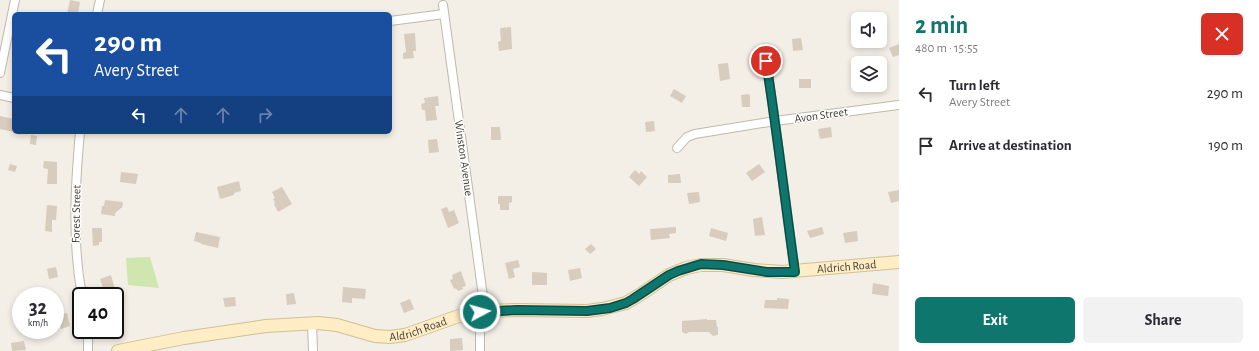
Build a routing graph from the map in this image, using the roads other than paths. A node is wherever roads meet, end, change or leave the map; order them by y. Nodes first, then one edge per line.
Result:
1 (14, 0) edge
2 (100, 0) edge
3 (443, 4) dead end
4 (97, 12) edge
5 (444, 14) junction
6 (392, 21) edge
7 (766, 61) dead end
8 (0, 73) edge
9 (0, 95) edge
10 (12, 98) edge
11 (899, 105) edge
12 (775, 121) junction
13 (80, 134) edge
14 (677, 148) dead end
15 (899, 262) edge
16 (795, 272) junction
17 (80, 287) edge
18 (482, 312) junction
19 (312, 323) junction
20 (88, 339) edge
21 (88, 351) edge
22 (118, 351) edge
23 (313, 351) edge
24 (480, 351) edge

1 - 8 street
2 - 4 street
3 - 5 street, Winston Avenue
5 - 6 street
5 - 18 street, Winston Avenue
7 - 12 street
9 - 10 street
11 - 12 street, Avon Street
12 - 14 street, Avon Street
12 - 16 street
13 - 17 street, Forest Street
15 - 16 street, Aldrich Road
16 - 18 street, Aldrich Road
18 - 19 street, Aldrich Road
18 - 24 street, Winston Avenue
19 - 22 street, Aldrich Road
19 - 23 street
20 - 21 street

